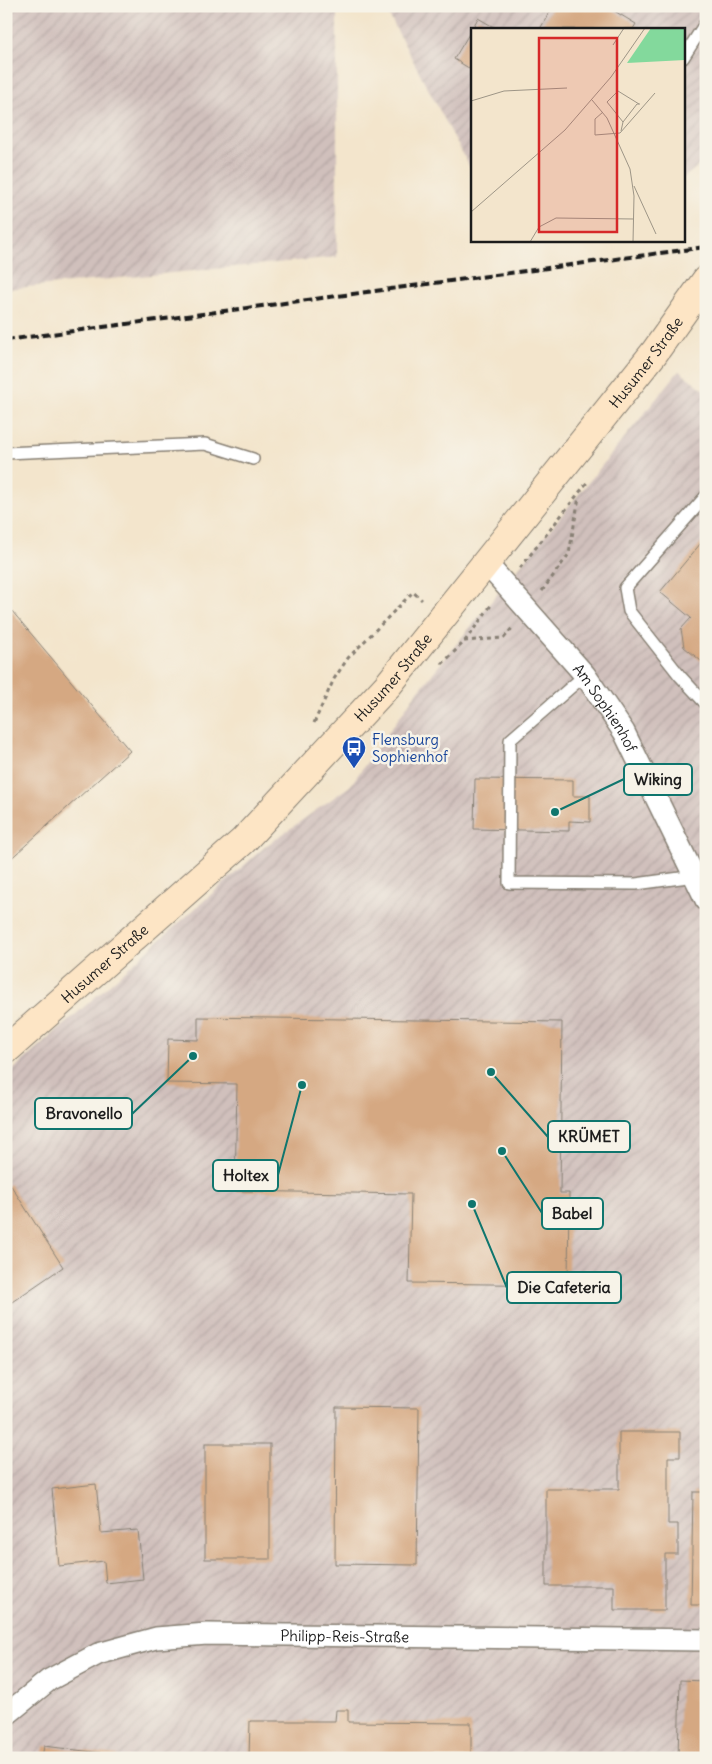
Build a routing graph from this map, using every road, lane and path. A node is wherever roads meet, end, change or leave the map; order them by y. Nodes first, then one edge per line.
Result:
1 (706, 22) edge
2 (684, 56) edge
3 (706, 280) edge
4 (6, 453) edge
5 (253, 459) dead end
6 (706, 496) edge
7 (486, 563) junction
8 (506, 585) junction
9 (527, 610) junction
10 (442, 618) junction
11 (465, 641) junction
12 (585, 675) junction
13 (706, 704) edge
14 (312, 726) dead end
15 (701, 875) edge
16 (706, 900) edge
17 (6, 1050) edge
18 (706, 1640) edge
19 (6, 1715) edge

1 - 2 lane
3 - 7 main road, Husumer Straße
4 - 5 lane
6 - 13 lane
7 - 8 street, Am Sophienhof
7 - 10 main road, Husumer Straße
8 - 9 street, Am Sophienhof
8 - 9 path
8 - 11 path
9 - 11 path
9 - 12 street, Am Sophienhof
10 - 11 path
10 - 14 path
10 - 17 main road, Husumer Straße
12 - 15 street, Am Sophienhof
12 - 15 lane
15 - 16 street, Am Sophienhof
18 - 19 street, Philipp-Reis-Straße

